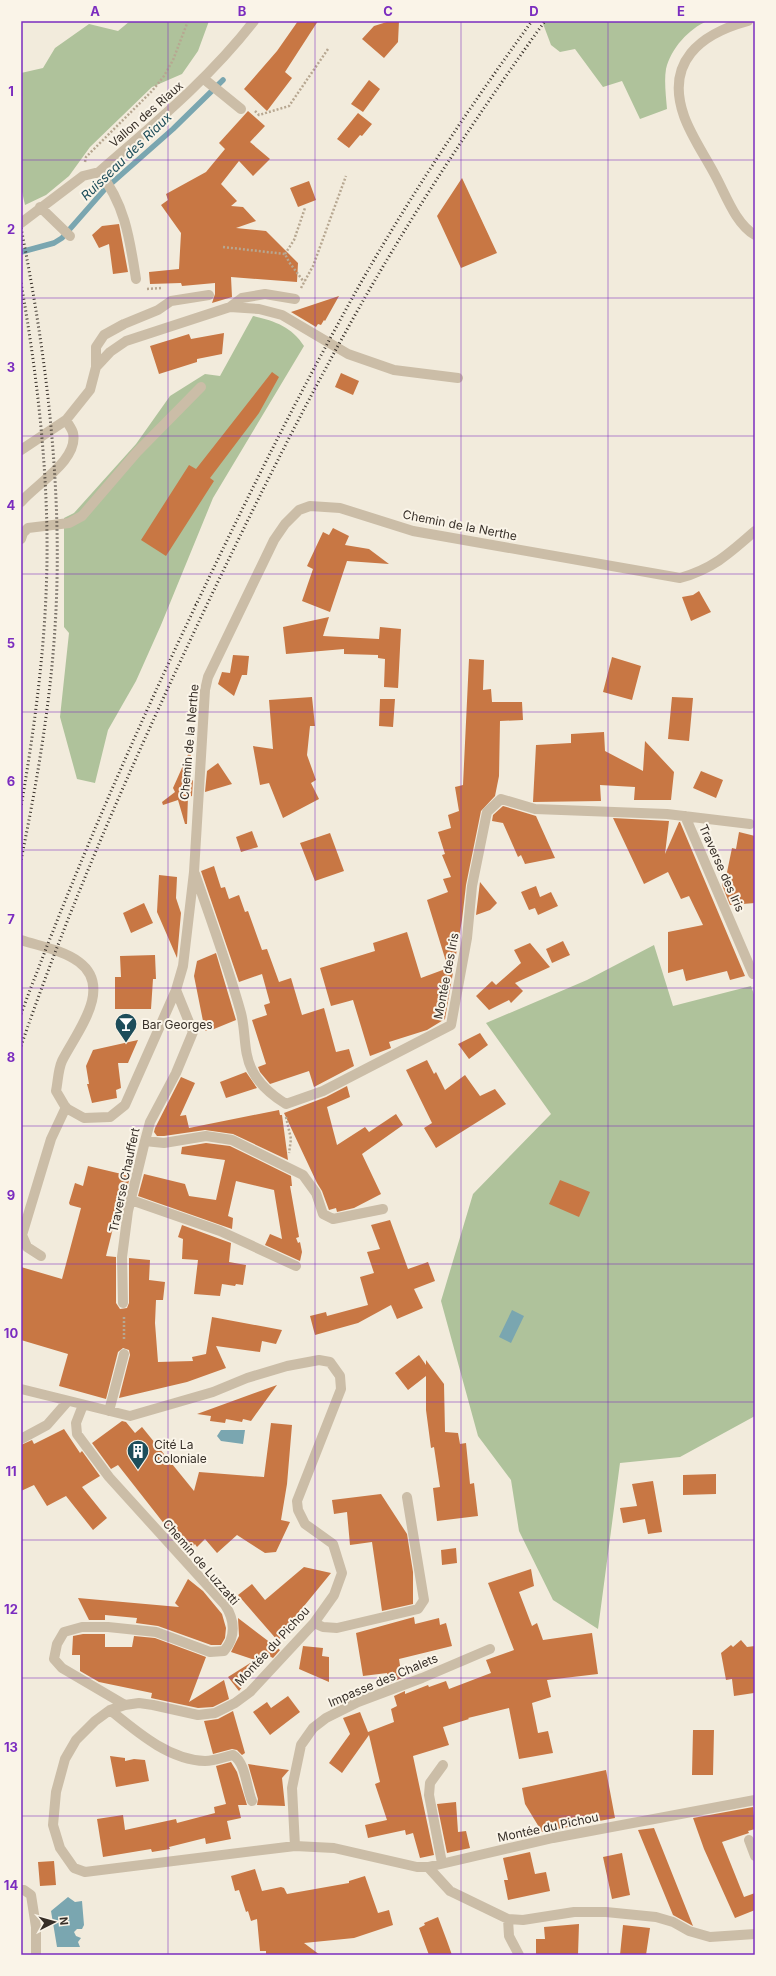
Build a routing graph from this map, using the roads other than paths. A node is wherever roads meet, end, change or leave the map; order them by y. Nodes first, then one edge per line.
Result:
1 (254, 21) edge
2 (748, 21) edge
3 (207, 81) junction
4 (241, 109) dead end
5 (99, 172) junction
6 (40, 207) junction
7 (21, 223) edge
8 (755, 235) edge
9 (70, 236) dead end
10 (136, 279) road end
11 (209, 295) dead end
12 (295, 299) road end
13 (230, 307) junction
14 (96, 367) junction
15 (458, 378) dead end
16 (201, 387) dead end
17 (66, 420) junction
18 (21, 450) edge
19 (21, 502) edge
20 (755, 530) edge
21 (21, 539) edge
22 (685, 816) junction
23 (750, 824) dead end
24 (194, 872) junction
25 (21, 940) edge
26 (753, 974) dead end
27 (176, 990) junction
28 (66, 1107) junction
29 (145, 1141) junction
30 (131, 1200) junction
31 (383, 1209) dead end
32 (41, 1256) dead end
33 (296, 1266) dead end
34 (123, 1303) road end
35 (124, 1354) road end
36 (21, 1389) edge
37 (68, 1402) junction
38 (83, 1405) junction
39 (109, 1411) junction
40 (21, 1439) edge
41 (407, 1498) dead end
42 (314, 1624) junction
43 (490, 1649) dead end
44 (125, 1704) junction
45 (110, 1710) junction
46 (443, 1765) dead end
47 (755, 1800) edge
48 (252, 1801) dead end
49 (749, 1840) dead end
50 (295, 1846) junction
51 (755, 1856) edge
52 (442, 1863) junction
53 (428, 1867) junction
54 (21, 1890) edge
55 (508, 1919) junction
56 (755, 1934) edge
57 (36, 1955) edge
58 (519, 1955) edge

1 - 3 street, Vallon des Riaux
2 - 8 street
3 - 4 street
3 - 5 street, Vallon des Riaux
5 - 6 street, Vallon des Riaux
5 - 10 street
6 - 7 street, Vallon des Riaux
6 - 9 street
11 - 14 street
12 - 13 street
13 - 14 street
13 - 15 street
14 - 17 street
16 - 21 street
17 - 18 street
17 - 19 street
20 - 24 street, Chemin de la Nerthe
22 - 23 street, Montée des Iris
22 - 24 street, Montée des Iris
22 - 26 street, Traverse des Iris
24 - 27 street, Chemin de la Nerthe
25 - 28 street, Chemin de la Nerthe
27 - 28 street, Chemin de la Nerthe
27 - 29 street, Traverse Chauffert
28 - 32 street
29 - 30 street, Traverse Chauffert
29 - 31 street
30 - 33 street
30 - 34 street, Traverse Chauffert
35 - 39 street
36 - 37 street, Montée du Pichou
37 - 38 street, Montée du Pichou
37 - 40 street
38 - 39 street, Montée du Pichou
38 - 44 street, Chemin de Luzzatti
39 - 42 street, Montée du Pichou
41 - 42 street
42 - 44 street, Montée du Pichou
43 - 50 street, Impasse des Chalets
44 - 45 street, Montée du Pichou
45 - 48 street
45 - 50 street, Montée du Pichou
46 - 52 street
47 - 52 street, Montée du Pichou
49 - 51 street
50 - 53 street, Montée du Pichou
52 - 53 street, Montée du Pichou
53 - 55 street
54 - 57 street
55 - 56 street
55 - 58 street

